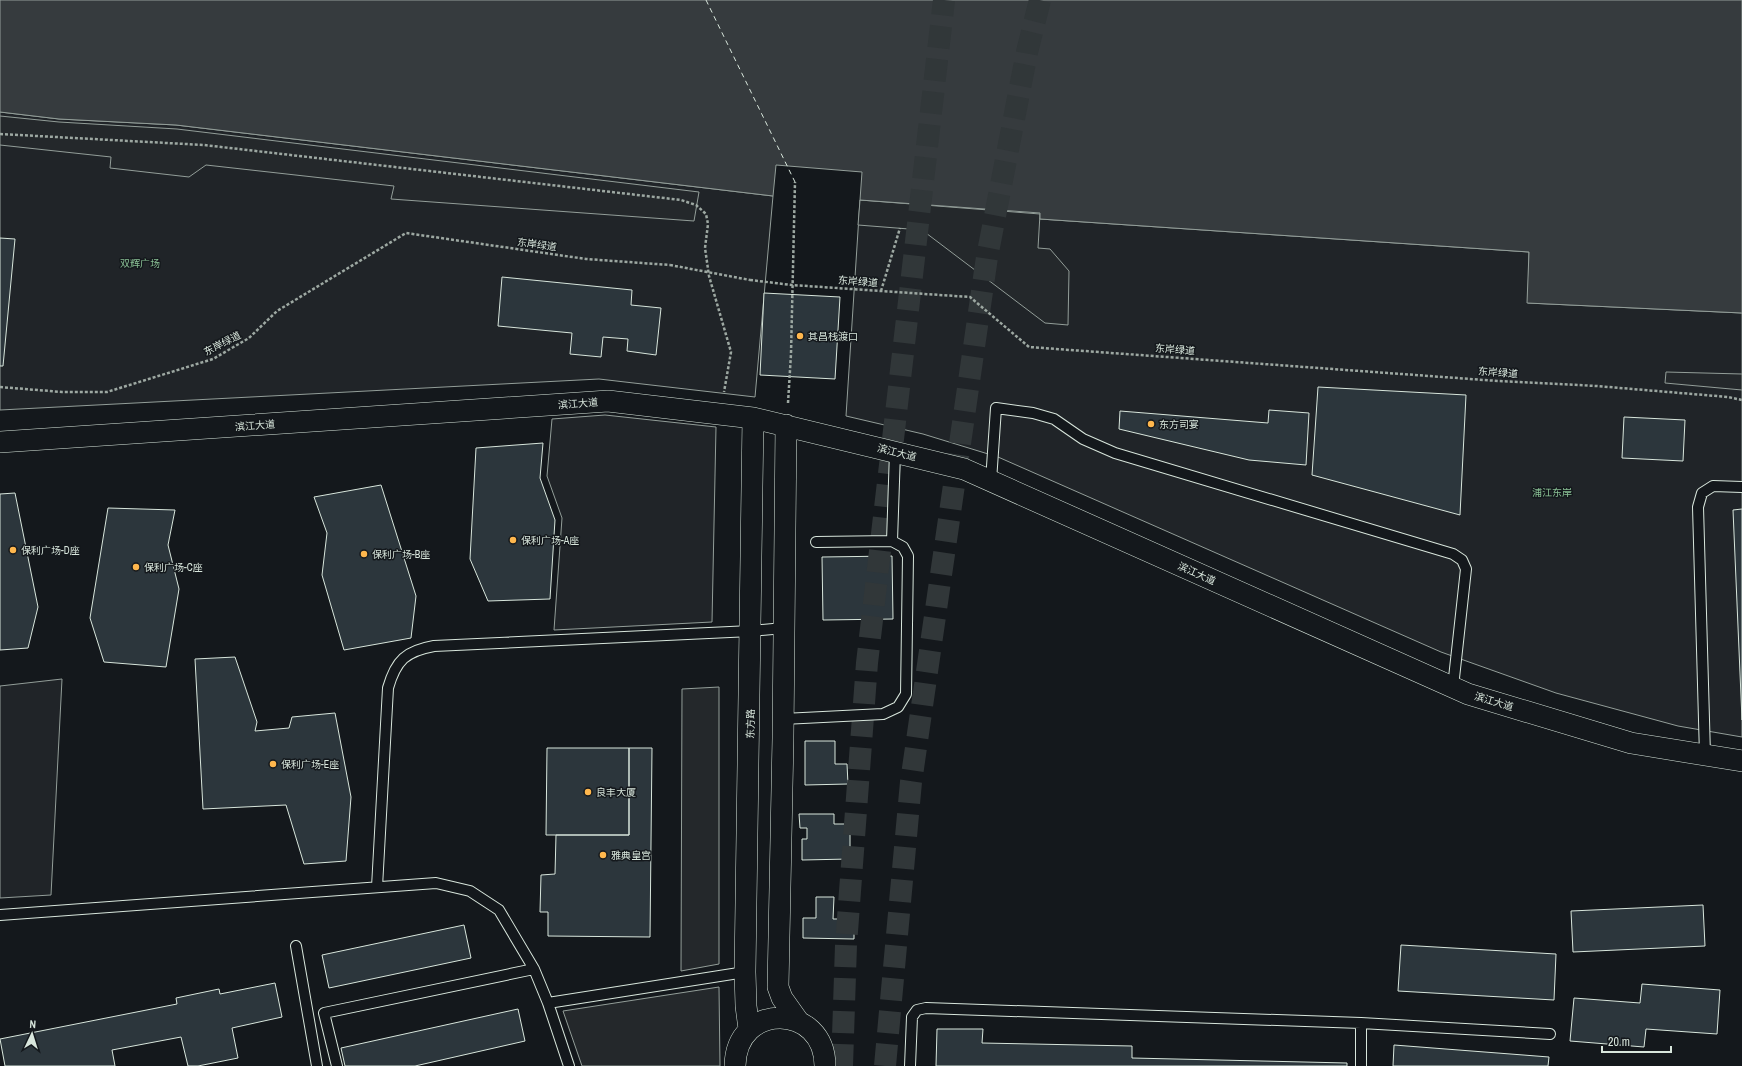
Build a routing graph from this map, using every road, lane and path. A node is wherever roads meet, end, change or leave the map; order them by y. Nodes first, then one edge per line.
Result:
1 (0, 134) edge
2 (795, 182) dead end
3 (900, 228) dead end
4 (792, 285) junction
5 (881, 291) junction
6 (0, 387) edge
7 (1742, 400) edge
8 (720, 414) junction
9 (753, 418) junction
10 (786, 425) junction
11 (0, 442) edge
12 (895, 452) junction
13 (991, 481) junction
14 (1742, 487) edge
15 (892, 541) junction
16 (816, 542) dead end
17 (784, 628) junction
18 (750, 631) junction
19 (1453, 687) junction
20 (783, 719) junction
21 (1705, 755) junction
22 (1742, 761) edge
23 (377, 888) junction
24 (0, 915) edge
25 (296, 946) dead end
26 (534, 969) junction
27 (745, 972) junction
28 (548, 1003) junction
29 (799, 1022) junction
30 (1361, 1023) junction
31 (748, 1029) junction
32 (1550, 1034) dead end
33 (317, 1066) edge
34 (337, 1066) edge
35 (570, 1066) edge
36 (734, 1066) edge
37 (825, 1066) edge
38 (910, 1066) edge
39 (1361, 1066) edge

1 - 8 path
2 - 4 path
3 - 5 path
4 - 5 path, 东岸绿道
4 - 6 path, 东岸绿道, bridge
4 - 10 path
5 - 7 path, 东岸绿道
8 - 9 street, 滨江大道
8 - 11 street, 滨江大道
9 - 10 street, 滨江大道
9 - 18 street, 东方路
10 - 12 street, 滨江大道
10 - 17 street
12 - 13 street, 滨江大道
12 - 15 lane
13 - 19 street, 滨江大道
13 - 19 lane
14 - 21 lane
15 - 16 lane
15 - 20 lane
17 - 18 lane
17 - 20 street
18 - 23 lane
18 - 27 street, 东方路
19 - 21 street, 滨江大道
20 - 29 street
21 - 22 street, 滨江大道
23 - 24 lane
23 - 26 lane
25 - 33 lane
26 - 28 lane
26 - 34 lane
27 - 28 lane
27 - 31 street, 东方路
28 - 35 lane
29 - 31 street
29 - 37 street
30 - 32 lane
30 - 38 lane
30 - 39 lane
31 - 36 street

